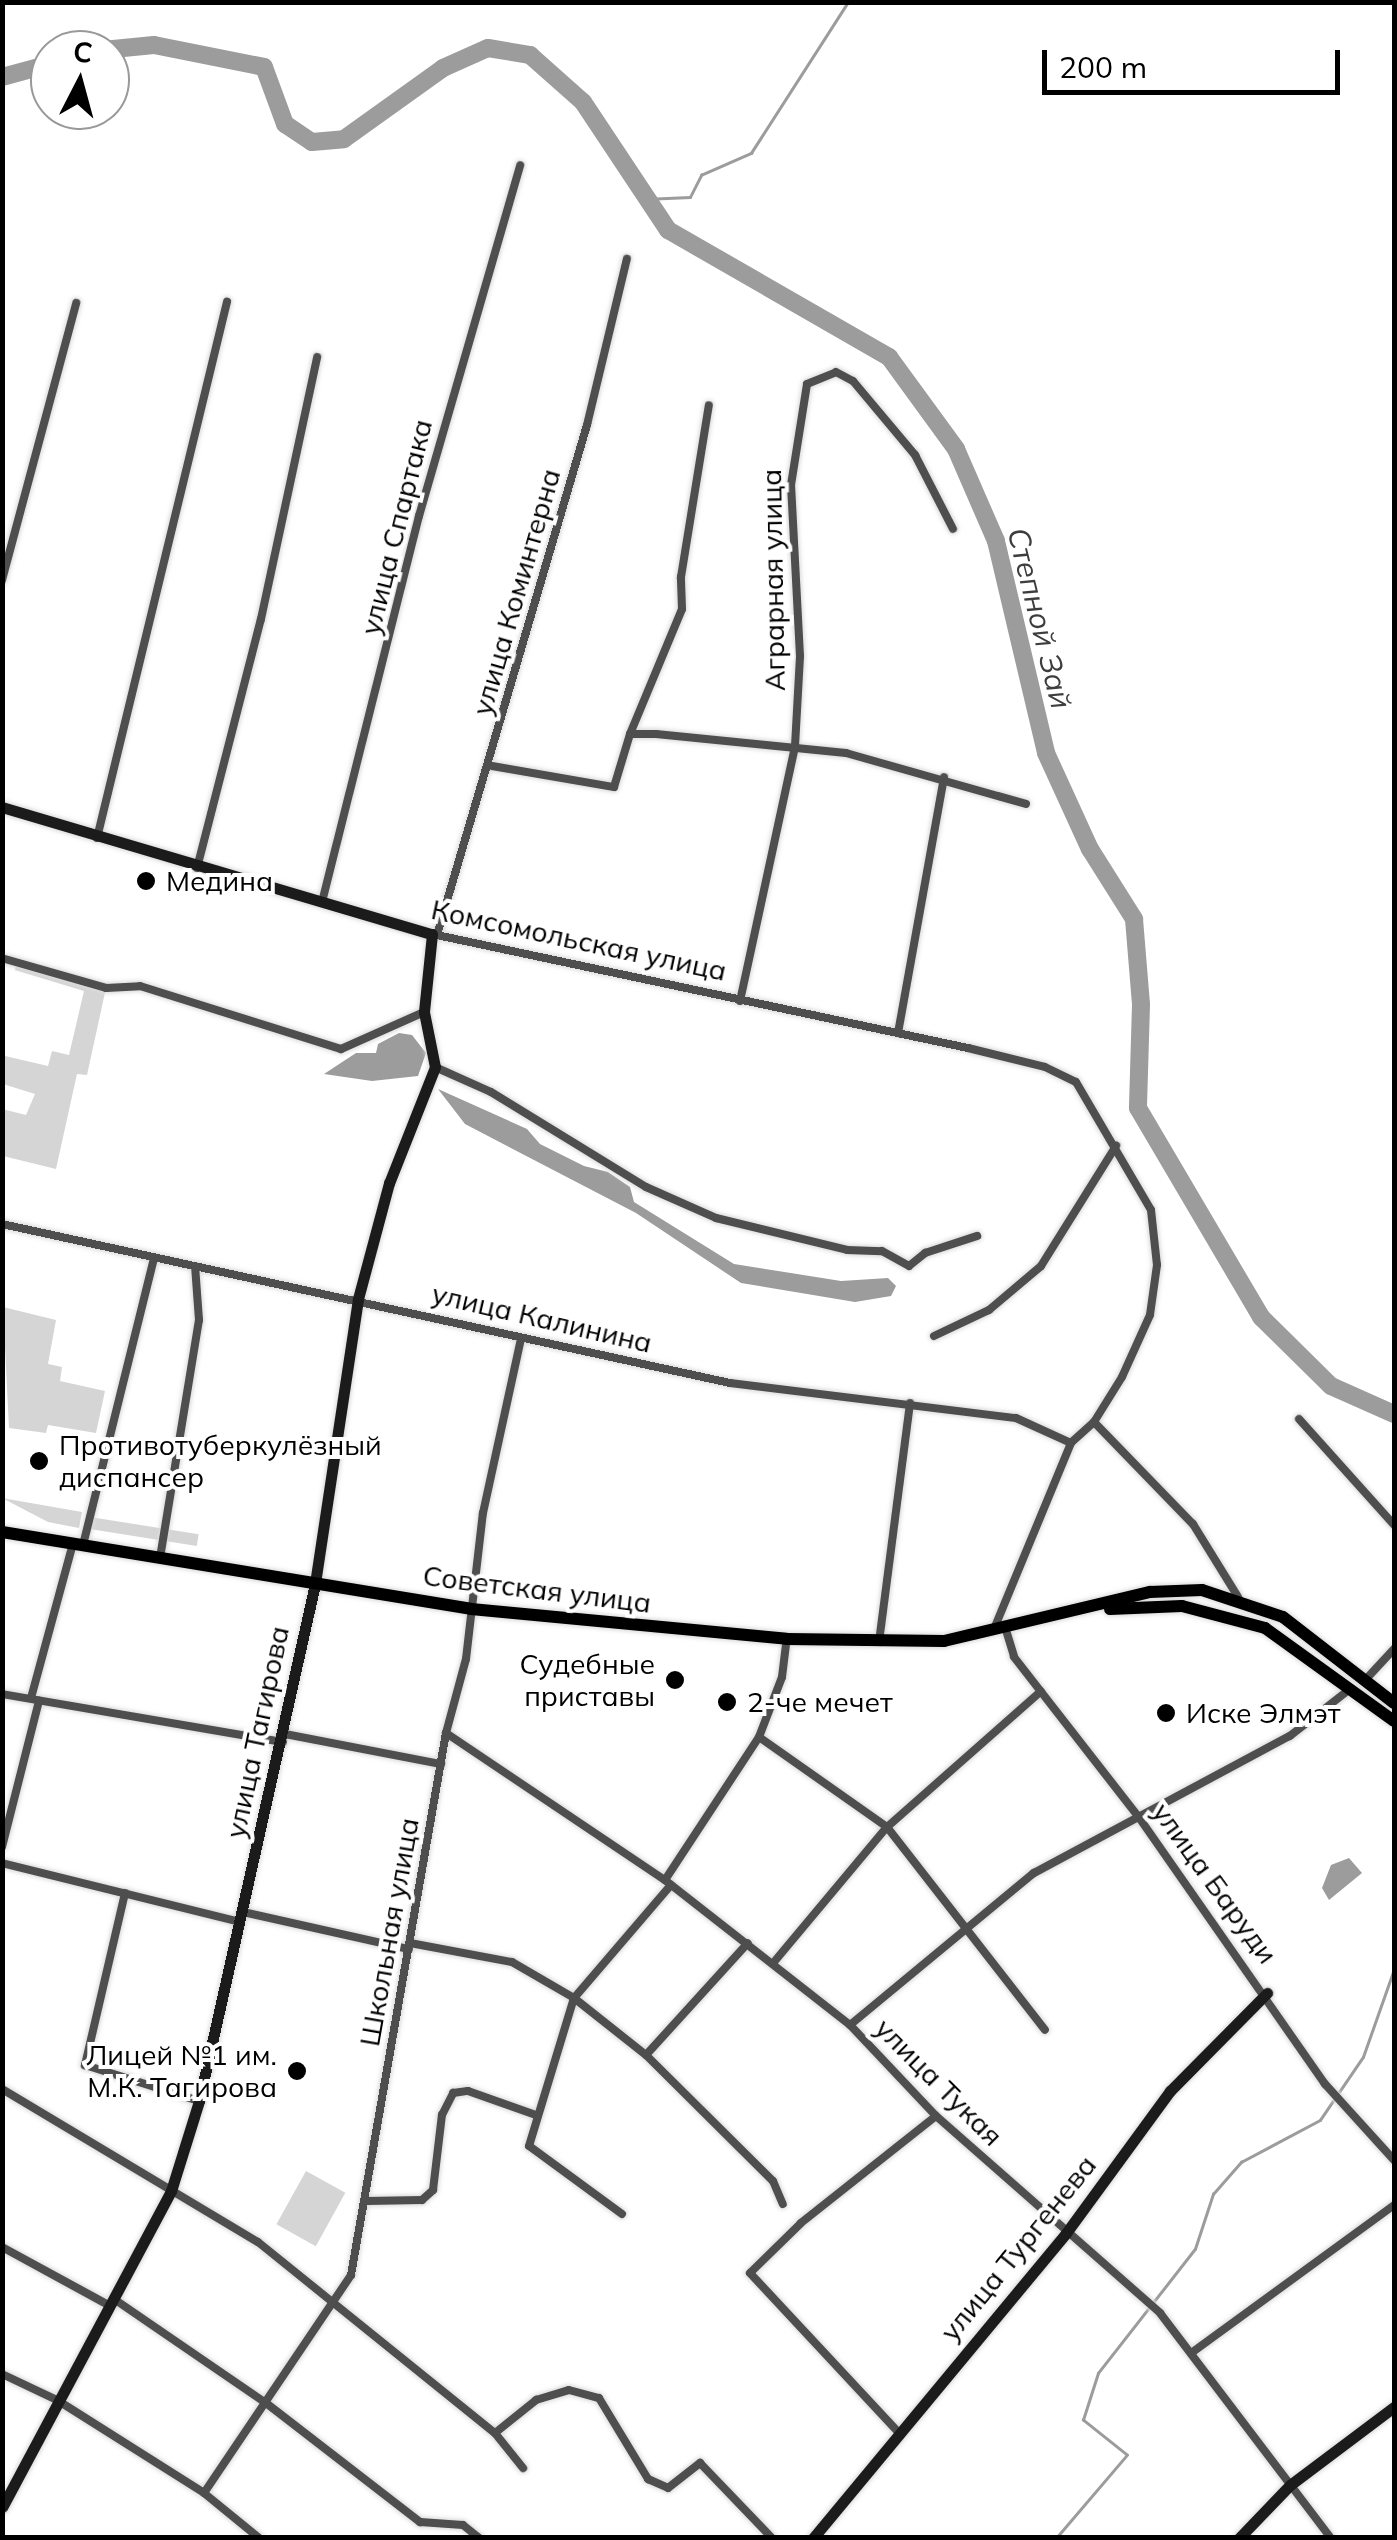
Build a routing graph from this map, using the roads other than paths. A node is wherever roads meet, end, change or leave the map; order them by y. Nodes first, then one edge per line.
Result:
1 (520, 165) dead end
2 (627, 259) dead end
3 (76, 302) dead end
4 (227, 302) dead end
5 (317, 357) dead end
6 (709, 405) dead end
7 (952, 528) dead end
8 (2, 580) edge
9 (630, 734) junction
10 (795, 746) junction
11 (492, 766) junction
12 (944, 777) junction
13 (1026, 804) dead end
14 (2, 807) edge
15 (96, 838) junction
16 (197, 868) junction
17 (322, 902) junction
18 (434, 934) junction
19 (5, 960) dead end
20 (740, 1001) junction
21 (424, 1012) junction
22 (898, 1033) junction
23 (435, 1067) junction
24 (1116, 1146) junction
25 (2, 1224) edge
26 (977, 1236) dead end
27 (154, 1258) junction
28 (195, 1266) junction
29 (358, 1299) junction
30 (934, 1336) dead end
31 (522, 1338) junction
32 (910, 1403) junction
33 (1300, 1419) dead end
34 (1094, 1422) junction
35 (1071, 1443) junction
36 (1394, 1525) edge
37 (2, 1532) edge
38 (78, 1544) junction
39 (160, 1558) junction
40 (315, 1584) junction
41 (1238, 1598) junction
42 (471, 1609) junction
43 (1068, 1614) junction
44 (999, 1631) junction
45 (786, 1639) junction
46 (879, 1642) junction
47 (1394, 1648) edge
48 (1367, 1678) junction
49 (1354, 1686) junction
50 (1040, 1691) junction
51 (2, 1694) edge
52 (35, 1700) junction
53 (1394, 1703) edge
54 (1394, 1722) edge
55 (446, 1733) junction
56 (759, 1737) junction
57 (284, 1738) junction
58 (441, 1764) junction
59 (1138, 1816) junction
60 (887, 1827) junction
61 (2, 1847) edge
62 (2, 1863) edge
63 (668, 1882) junction
64 (126, 1893) junction
65 (241, 1917) junction
66 (969, 1926) junction
67 (748, 1943) junction
68 (409, 1946) junction
69 (774, 1962) junction
70 (1266, 1993) junction
71 (574, 1998) junction
72 (850, 2025) junction
73 (1044, 2030) dead end
74 (646, 2056) junction
75 (2, 2089) edge
76 (199, 2101) junction
77 (536, 2115) junction
78 (936, 2116) junction
79 (1394, 2160) edge
80 (171, 2192) junction
81 (367, 2201) junction
82 (783, 2204) dead end
83 (1394, 2205) edge
84 (622, 2214) dead end
85 (1066, 2233) junction
86 (2, 2247) edge
87 (338, 2301) junction
88 (112, 2302) junction
89 (1194, 2351) junction
90 (2, 2374) edge
91 (57, 2400) junction
92 (266, 2402) junction
93 (1394, 2407) edge
94 (495, 2433) junction
95 (900, 2434) junction
96 (524, 2468) dead end
97 (1290, 2485) junction
98 (204, 2493) junction
99 (2, 2506) edge
100 (259, 2538) edge
101 (478, 2538) edge
102 (772, 2538) edge
103 (813, 2538) edge
104 (1239, 2538) edge
105 (1330, 2538) edge

1 - 17 street, улица Спартака
2 - 11 street, улица Коминтерна
3 - 8 street
4 - 15 street
5 - 16 street
6 - 9 street
7 - 10 street, Аграрная улица
9 - 10 street
9 - 11 street
10 - 12 street
10 - 20 street, Аграрная улица
11 - 18 street, улица Коминтерна
12 - 13 street
12 - 22 street
14 - 15 street, Комсомольская улица
15 - 16 street, Комсомольская улица
16 - 17 street, Комсомольская улица
17 - 18 street, Комсомольская улица
18 - 20 street, Комсомольская улица
18 - 21 street
19 - 21 street
20 - 22 street, Комсомольская улица
21 - 23 street
22 - 24 street, Комсомольская улица
23 - 26 street
23 - 29 street, улица Тагирова
24 - 30 street
24 - 34 street, Комсомольская улица
25 - 27 street, улица Калинина
27 - 28 street, улица Калинина
27 - 38 street
28 - 29 street, улица Калинина
28 - 39 street
29 - 31 street, улица Калинина
29 - 40 street, улица Тагирова
31 - 32 street, улица Калинина
31 - 42 street, Школьная улица
32 - 35 street, улица Калинина
32 - 46 street
33 - 36 street
34 - 35 street, Комсомольская улица
34 - 41 street
35 - 44 street
37 - 38 main road, Советская улица
38 - 39 main road, Советская улица
38 - 52 street
39 - 40 main road, Советская улица
40 - 42 main road, Советская улица
40 - 57 street, улица Тагирова
41 - 43 main road, Советская улица
41 - 48 main road, Советская улица
42 - 45 main road, Советская улица
42 - 55 street, Школьная улица
43 - 44 main road, Советская улица
43 - 49 main road, Советская улица
44 - 46 main road, Советская улица
44 - 50 street, улица Баруди
45 - 46 main road, Советская улица
45 - 56 street
47 - 48 street
48 - 53 main road, Советская улица
49 - 54 main road, Советская улица
49 - 59 street
50 - 59 street, улица Баруди
50 - 60 street
51 - 52 street
52 - 57 street
52 - 61 street
55 - 58 street, Школьная улица
55 - 63 street, улица Тукая
56 - 60 street
56 - 63 street
57 - 58 street
57 - 65 street, улица Тагирова
58 - 68 street, Школьная улица
59 - 66 street
59 - 70 street, улица Баруди
60 - 66 street
60 - 69 street
62 - 64 street
63 - 67 street, улица Тукая
63 - 71 street
64 - 65 street
64 - 76 street
65 - 68 street
65 - 76 street, улица Тагирова
66 - 72 street
66 - 73 street
67 - 69 street, улица Тукая
67 - 74 street
68 - 71 street
68 - 81 street, Школьная улица
69 - 72 street, улица Тукая
70 - 79 street, улица Баруди
70 - 85 street, улица Тургенева
71 - 74 street
71 - 77 street
72 - 78 street, улица Тукая
74 - 82 street
75 - 80 street
76 - 80 street, улица Тагирова
77 - 81 street
77 - 84 street
78 - 85 street, улица Тукая
78 - 95 street
80 - 87 street
80 - 88 street, улица Тагирова
81 - 87 street, Школьная улица
83 - 89 street
85 - 89 street, улица Тукая
85 - 95 street, улица Тургенева
86 - 88 street
87 - 92 street, Школьная улица
87 - 94 street
88 - 91 street, улица Тагирова
88 - 92 street
89 - 97 street, улица Тукая
90 - 91 street
91 - 98 street
91 - 99 street, улица Тагирова
92 - 98 street, Школьная улица
92 - 101 street
93 - 97 street
94 - 96 street
94 - 102 street
95 - 103 street, улица Тургенева
97 - 104 street
97 - 105 street, улица Тукая
98 - 100 street

